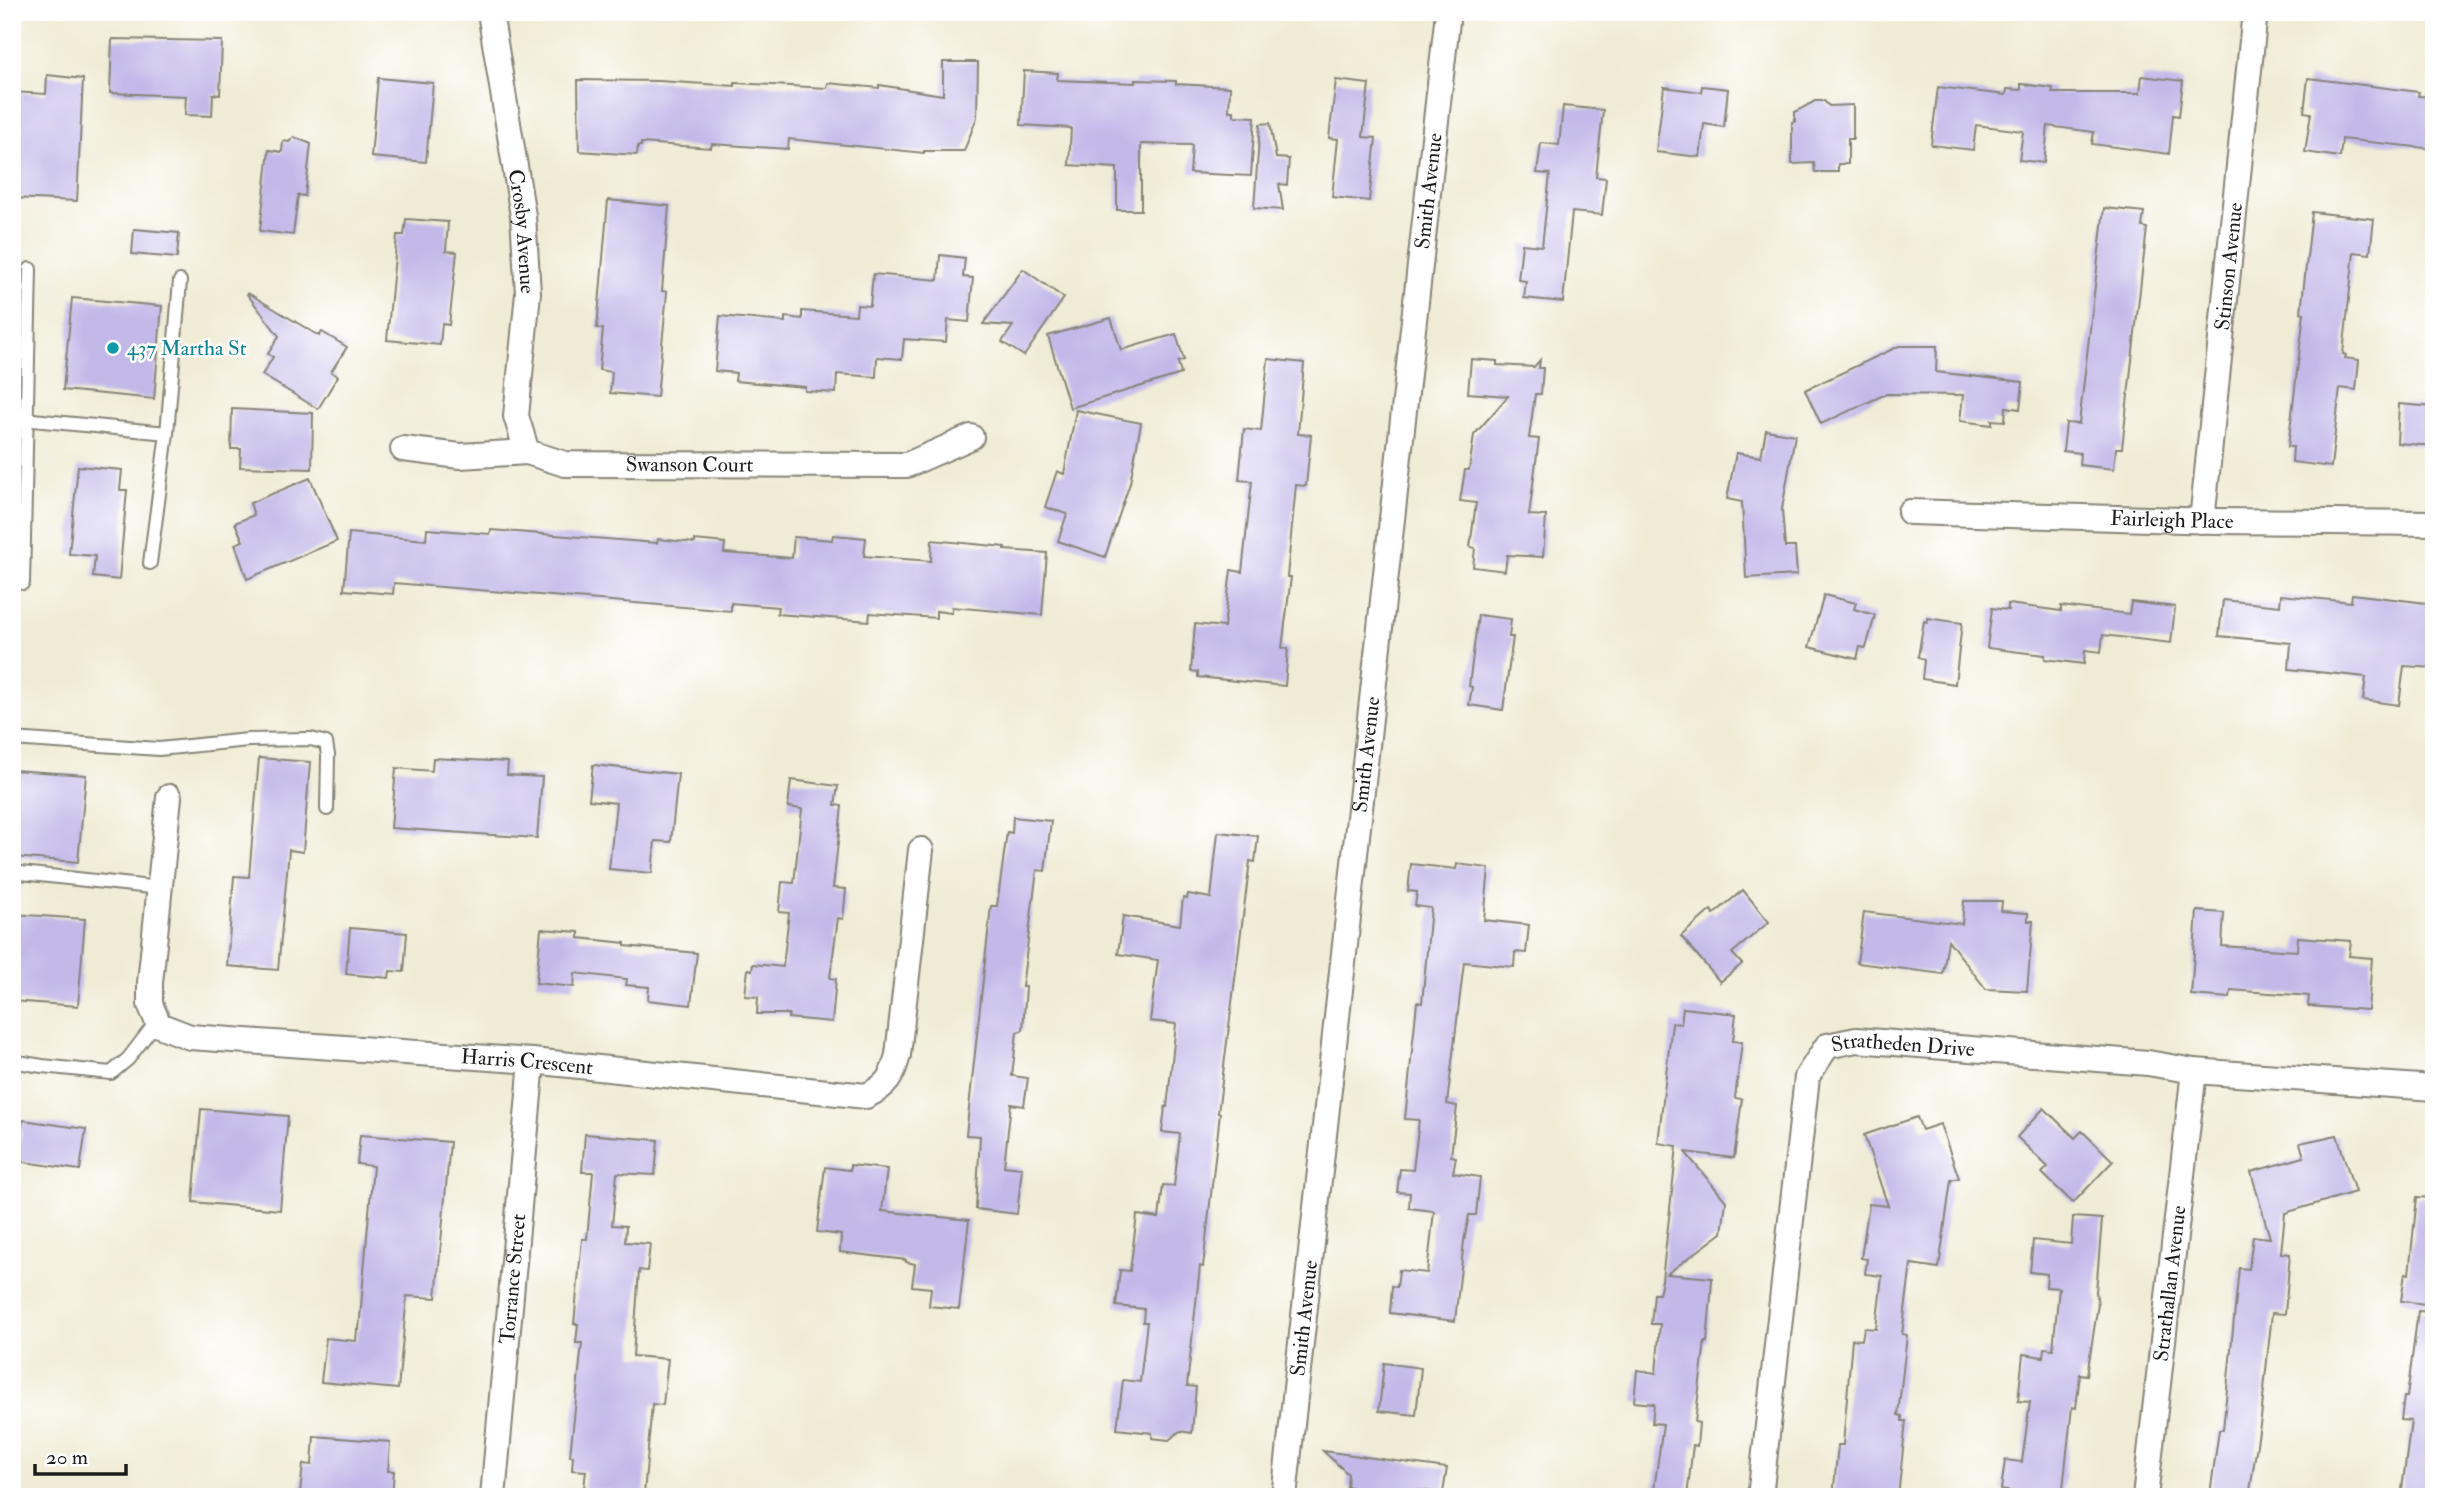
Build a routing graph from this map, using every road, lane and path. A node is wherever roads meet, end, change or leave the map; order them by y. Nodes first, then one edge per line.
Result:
1 (490, 12) edge
2 (1448, 12) edge
3 (2255, 12) edge
4 (30, 270) dead end
5 (180, 281) dead end
6 (12, 418) edge
7 (28, 419) junction
8 (167, 433) junction
9 (971, 437) dead end
10 (403, 449) dead end
11 (527, 452) junction
12 (1910, 512) dead end
13 (2202, 521) junction
14 (2434, 523) edge
15 (150, 563) dead end
16 (12, 581) edge
17 (12, 739) edge
18 (169, 797) dead end
19 (327, 808) dead end
20 (921, 850) dead end
21 (12, 872) edge
22 (160, 888) junction
23 (157, 1021) junction
24 (532, 1060) junction
25 (12, 1061) edge
26 (2194, 1071) junction
27 (2434, 1088) edge
28 (493, 1497) edge
29 (1284, 1497) edge
30 (1760, 1497) edge
31 (2145, 1497) edge

1 - 11 street, Crosby Avenue
2 - 29 street, Smith Avenue
3 - 13 street, Stinson Avenue
4 - 7 lane
5 - 8 lane
6 - 7 lane
7 - 8 lane
7 - 16 lane
8 - 15 lane
9 - 11 street, Swanson Court
10 - 11 street, Swanson Court
12 - 13 street, Fairleigh Place
13 - 14 street, Fairleigh Place
17 - 19 lane
18 - 22 street
20 - 24 street, Harris Crescent
21 - 22 lane
22 - 23 street
23 - 24 street, Harris Crescent
23 - 25 lane
24 - 28 street, Torrance Street
26 - 27 street, Stratheden Drive
26 - 30 street, Stratheden Drive
26 - 31 street, Strathallan Avenue

